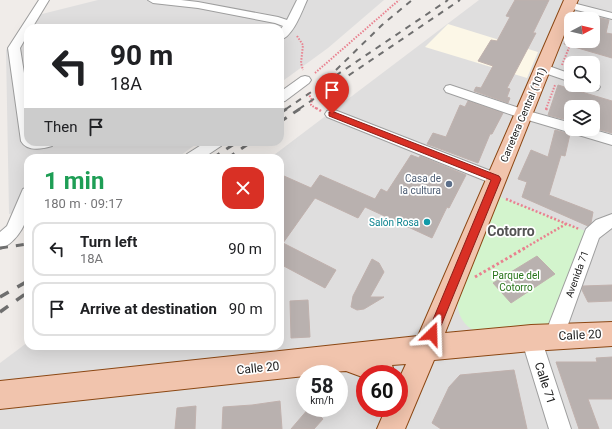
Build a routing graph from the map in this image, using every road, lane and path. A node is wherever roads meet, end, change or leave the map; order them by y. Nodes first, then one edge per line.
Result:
1 (44, 0) edge
2 (153, 0) edge
3 (302, 0) edge
4 (399, 0) edge
5 (570, 2) edge
6 (612, 16) edge
7 (29, 24) edge
8 (290, 26) junction
9 (24, 32) edge
10 (284, 33) edge
11 (542, 68) junction
12 (564, 76) edge
13 (305, 80) joint
14 (450, 89) dead end
15 (284, 95) edge
16 (24, 110) edge
17 (332, 114) dead end
18 (523, 114) junction
19 (564, 126) edge
20 (599, 136) edge
21 (612, 140) edge
22 (210, 146) edge
23 (198, 154) edge
24 (493, 186) junction
25 (24, 214) edge
26 (612, 221) edge
27 (566, 224) junction
28 (21, 229) edge
29 (592, 234) junction
30 (0, 242) edge
31 (449, 292) junction
32 (612, 334) edge
33 (542, 337) junction
34 (426, 348) junction
35 (346, 358) junction
36 (366, 365) edge
37 (408, 388) edge
38 (0, 395) edge
39 (560, 429) edge

1 - 7 street
2 - 8 street
3 - 8 street
4 - 13 path
5 - 6 street
5 - 11 main road, Carretera Central (101)
8 - 10 street
9 - 16 street
11 - 12 street
11 - 18 main road, Carretera Central (101)
13 - 15 street
14 - 18 street
17 - 24 street
18 - 19 street
18 - 24 main road, Carretera Central (101)
20 - 21 street
22 - 23 street
24 - 27 path
24 - 31 main road, Carretera Central (101)
25 - 28 street
26 - 29 street
27 - 29 path
27 - 31 path
28 - 30 street
29 - 33 street, Avenida 71
31 - 34 main road, Carretera Central (101)
32 - 33 main road, Calle 20
33 - 34 main road, Calle 20
33 - 39 street, Calle 71
34 - 35 main road, Calle 20
34 - 37 main road, Carretera Central (101)
35 - 36 main road
35 - 38 main road, Calle 20

